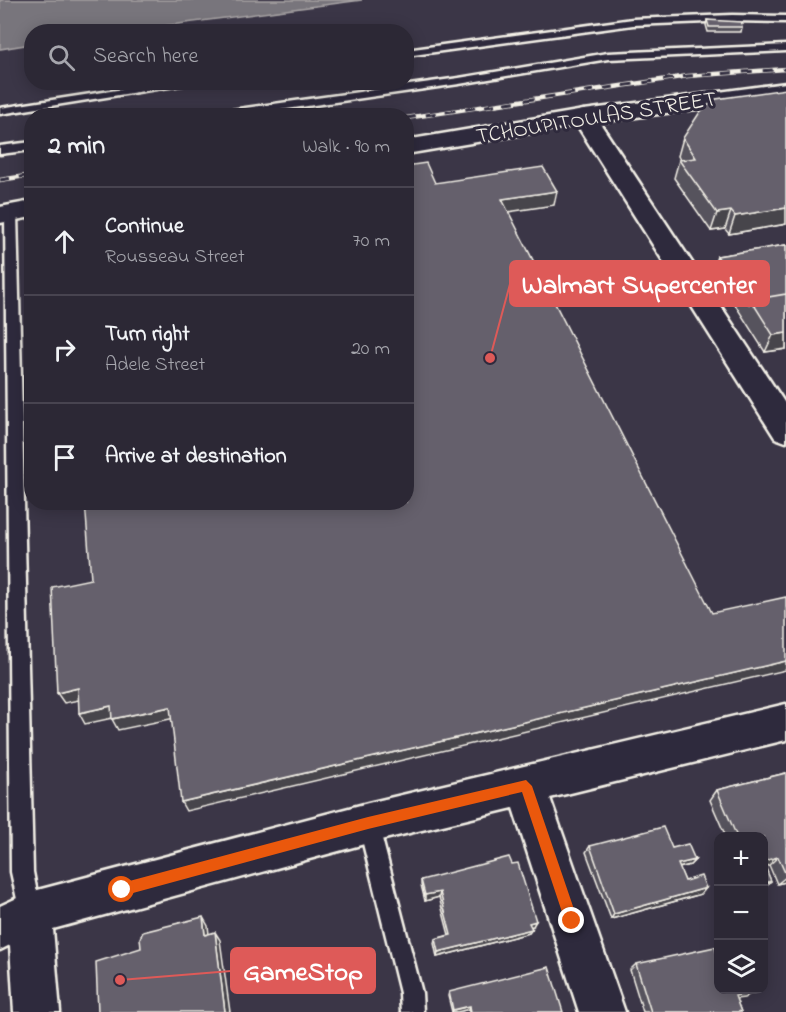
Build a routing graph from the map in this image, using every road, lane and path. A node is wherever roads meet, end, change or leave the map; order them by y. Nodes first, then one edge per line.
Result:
1 (786, 19) edge
2 (786, 48) edge
3 (414, 52) edge
4 (414, 87) edge
5 (141, 90) edge
6 (395, 90) edge
7 (786, 90) edge
8 (267, 108) edge
9 (0, 111) edge
10 (584, 117) junction
11 (414, 146) edge
12 (24, 147) edge
13 (0, 150) edge
14 (14, 212) edge
15 (786, 429) edge
16 (786, 722) edge
17 (526, 786) junction
18 (368, 823) junction
19 (15, 921) edge
20 (37, 1012) edge
21 (412, 1012) edge
22 (602, 1012) edge

1 - 3 lane
2 - 4 lane
5 - 9 lane
6 - 8 lane
7 - 10 street, TCHOUPITOULAS STREET
10 - 11 street, TCHOUPITOULAS STREET
10 - 15 street
12 - 13 lane
14 - 19 lane
16 - 17 street
17 - 18 street
17 - 22 street
18 - 19 street
18 - 21 lane
19 - 20 street

